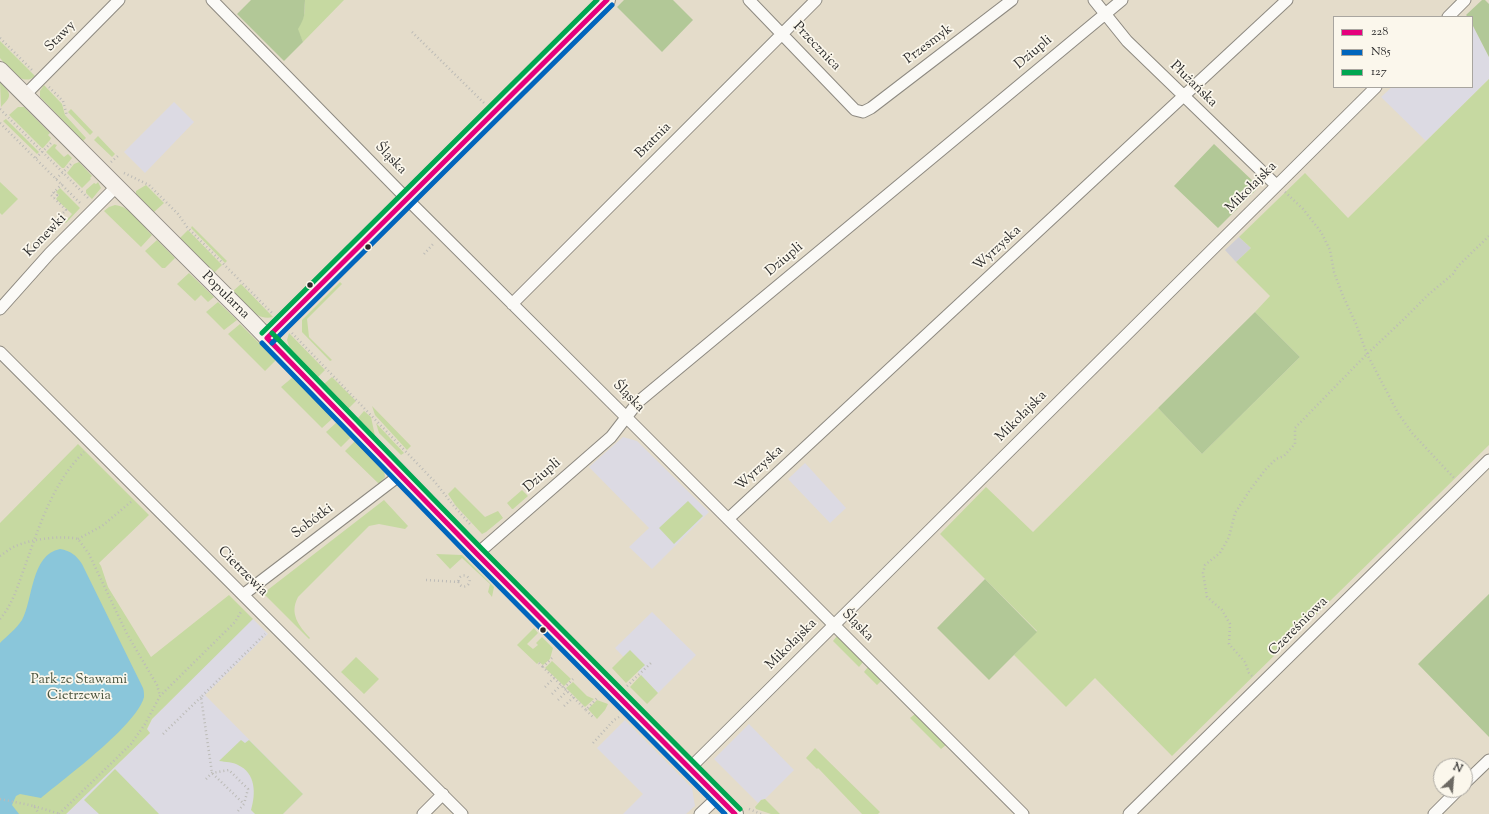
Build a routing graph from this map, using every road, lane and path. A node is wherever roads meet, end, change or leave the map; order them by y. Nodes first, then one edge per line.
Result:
1 (119, 0) edge
2 (212, 0) edge
3 (607, 0) edge
4 (749, 0) edge
5 (816, 0) edge
6 (1012, 0) edge
7 (1094, 0) edge
8 (1122, 0) edge
9 (1287, 0) edge
10 (1465, 0) edge
11 (1105, 13) junction
12 (1449, 16) edge
13 (412, 32) dead end
14 (782, 34) junction
15 (0, 38) edge
16 (0, 70) edge
17 (41, 79) junction
18 (1375, 88) edge
19 (24, 95) junction
20 (1183, 97) junction
21 (484, 103) dead end
22 (0, 109) edge
23 (863, 112) joint
24 (72, 121) dead end
25 (0, 123) edge
26 (55, 139) dead end
27 (21, 144) junction
28 (18, 146) dead end
29 (42, 152) junction
30 (36, 158) junction
31 (109, 158) dead end
32 (76, 160) dead end
33 (115, 164) dead end
34 (121, 170) dead end
35 (62, 172) junction
36 (56, 179) junction
37 (62, 184) junction
38 (1276, 185) junction
39 (116, 187) junction
40 (407, 199) junction
41 (90, 203) dead end
42 (84, 206) dead end
43 (58, 217) junction
44 (63, 221) dead end
45 (44, 232) junction
46 (41, 236) dead end
47 (48, 236) dead end
48 (1489, 236) edge
49 (429, 248) dead end
50 (424, 254) dead end
51 (512, 304) junction
52 (0, 308) edge
53 (283, 323) junction
54 (267, 338) junction
55 (0, 352) edge
56 (1367, 354) junction
57 (626, 417) junction
58 (84, 452) dead end
59 (1489, 460) edge
60 (400, 475) junction
61 (1462, 487) junction
62 (132, 501) dead end
63 (728, 519) junction
64 (472, 526) dead end
65 (78, 539) junction
66 (34, 540) junction
67 (477, 554) junction
68 (0, 556) edge
69 (426, 580) dead end
70 (459, 582) junction
71 (244, 594) junction
72 (244, 607) dead end
73 (0, 619) edge
74 (834, 624) junction
75 (268, 631) dead end
76 (552, 658) dead end
77 (539, 663) dead end
78 (650, 663) dead end
79 (543, 667) junction
80 (554, 678) junction
81 (573, 679) dead end
82 (1261, 684) junction
83 (561, 685) junction
84 (545, 687) dead end
85 (626, 687) dead end
86 (564, 688) junction
87 (567, 691) junction
88 (552, 694) dead end
89 (160, 696) junction
90 (201, 697) junction
91 (574, 697) junction
92 (598, 697) dead end
93 (558, 700) dead end
94 (564, 706) dead end
95 (586, 710) junction
96 (624, 717) dead end
97 (594, 718) dead end
98 (163, 734) dead end
99 (593, 743) dead end
100 (1489, 760) edge
101 (690, 768) junction
102 (212, 773) junction
103 (1473, 775) edge
104 (206, 778) dead end
105 (443, 794) junction
106 (718, 797) junction
107 (1450, 798) edge
108 (0, 799) edge
109 (244, 804) junction
110 (34, 806) junction
111 (238, 811) dead end
112 (742, 812) edge
113 (39, 814) edge
114 (60, 814) edge
115 (423, 814) edge
116 (462, 814) edge
117 (700, 814) edge
118 (761, 814) edge
119 (1023, 814) edge
120 (1129, 814) edge
121 (1434, 814) edge

1 - 17 street, Stawy
2 - 40 street, Śląska
3 - 40 street
4 - 14 street, Przecznica
5 - 14 street, Bratnia
6 - 23 street, Przesmyk
7 - 11 street, Płużańska
8 - 11 street, Dziupli
9 - 20 street, Wyrzyska
10 - 12 street
11 - 20 street, Płużańska
11 - 57 street, Dziupli
13 - 21 path
14 - 23 street, Przecznica
14 - 51 street, Bratnia
15 - 17 path
16 - 19 street, Popularna
17 - 19 street, Stawy
17 - 24 path
18 - 38 street, Mikołajska
19 - 39 street, Popularna
20 - 38 street, Płużańska
20 - 63 street, Wyrzyska
22 - 29 path
25 - 27 path
26 - 29 path
27 - 28 path
27 - 30 path
29 - 30 path
29 - 35 path
30 - 36 path
31 - 33 path
32 - 35 path
34 - 53 path
35 - 36 path
35 - 41 path
36 - 37 path
37 - 42 path
37 - 43 path
38 - 56 path
38 - 74 street, Mikołajska
39 - 52 street, Konewki
39 - 54 street, Popularna
40 - 51 street, Śląska
40 - 53 street
43 - 44 path
43 - 45 path
45 - 46 path
45 - 47 path
48 - 56 path
49 - 50 path
51 - 57 street, Śląska
53 - 54 street
53 - 64 path
54 - 60 street, Popularna
55 - 71 street, Cietrzewia
56 - 61 path
56 - 82 path
57 - 63 street, Śląska
57 - 67 street, Dziupli
58 - 66 path
59 - 61 street, Czereśniowa
60 - 67 street, Popularna
60 - 71 street, Sobótki
61 - 82 street, Czereśniowa
62 - 65 path
63 - 74 street, Śląska
65 - 66 path
65 - 89 path
66 - 68 path
66 - 73 path
67 - 101 street, Popularna
69 - 70 path
70 - 70 path
71 - 105 street, Cietrzewia
72 - 89 path
74 - 101 street, Mikołajska
74 - 119 street, Śląska
75 - 90 path
76 - 79 path
77 - 79 path
78 - 85 path
79 - 80 path
80 - 83 path
80 - 84 path
81 - 86 path
82 - 120 street, Czereśniowa
83 - 86 path
83 - 88 path
86 - 87 path
87 - 91 path
87 - 93 path
89 - 114 path
90 - 98 path
90 - 102 path
91 - 94 path
91 - 95 path
92 - 95 path
95 - 97 path
96 - 99 path
100 - 103 street
101 - 106 street, Popularna
102 - 104 path
102 - 109 path
102 - 109 path
105 - 115 street
105 - 116 street, Cietrzewia
106 - 112 street, Popularna
106 - 117 street
107 - 121 street
108 - 110 path
109 - 111 path
110 - 113 path
110 - 114 path
112 - 118 path

